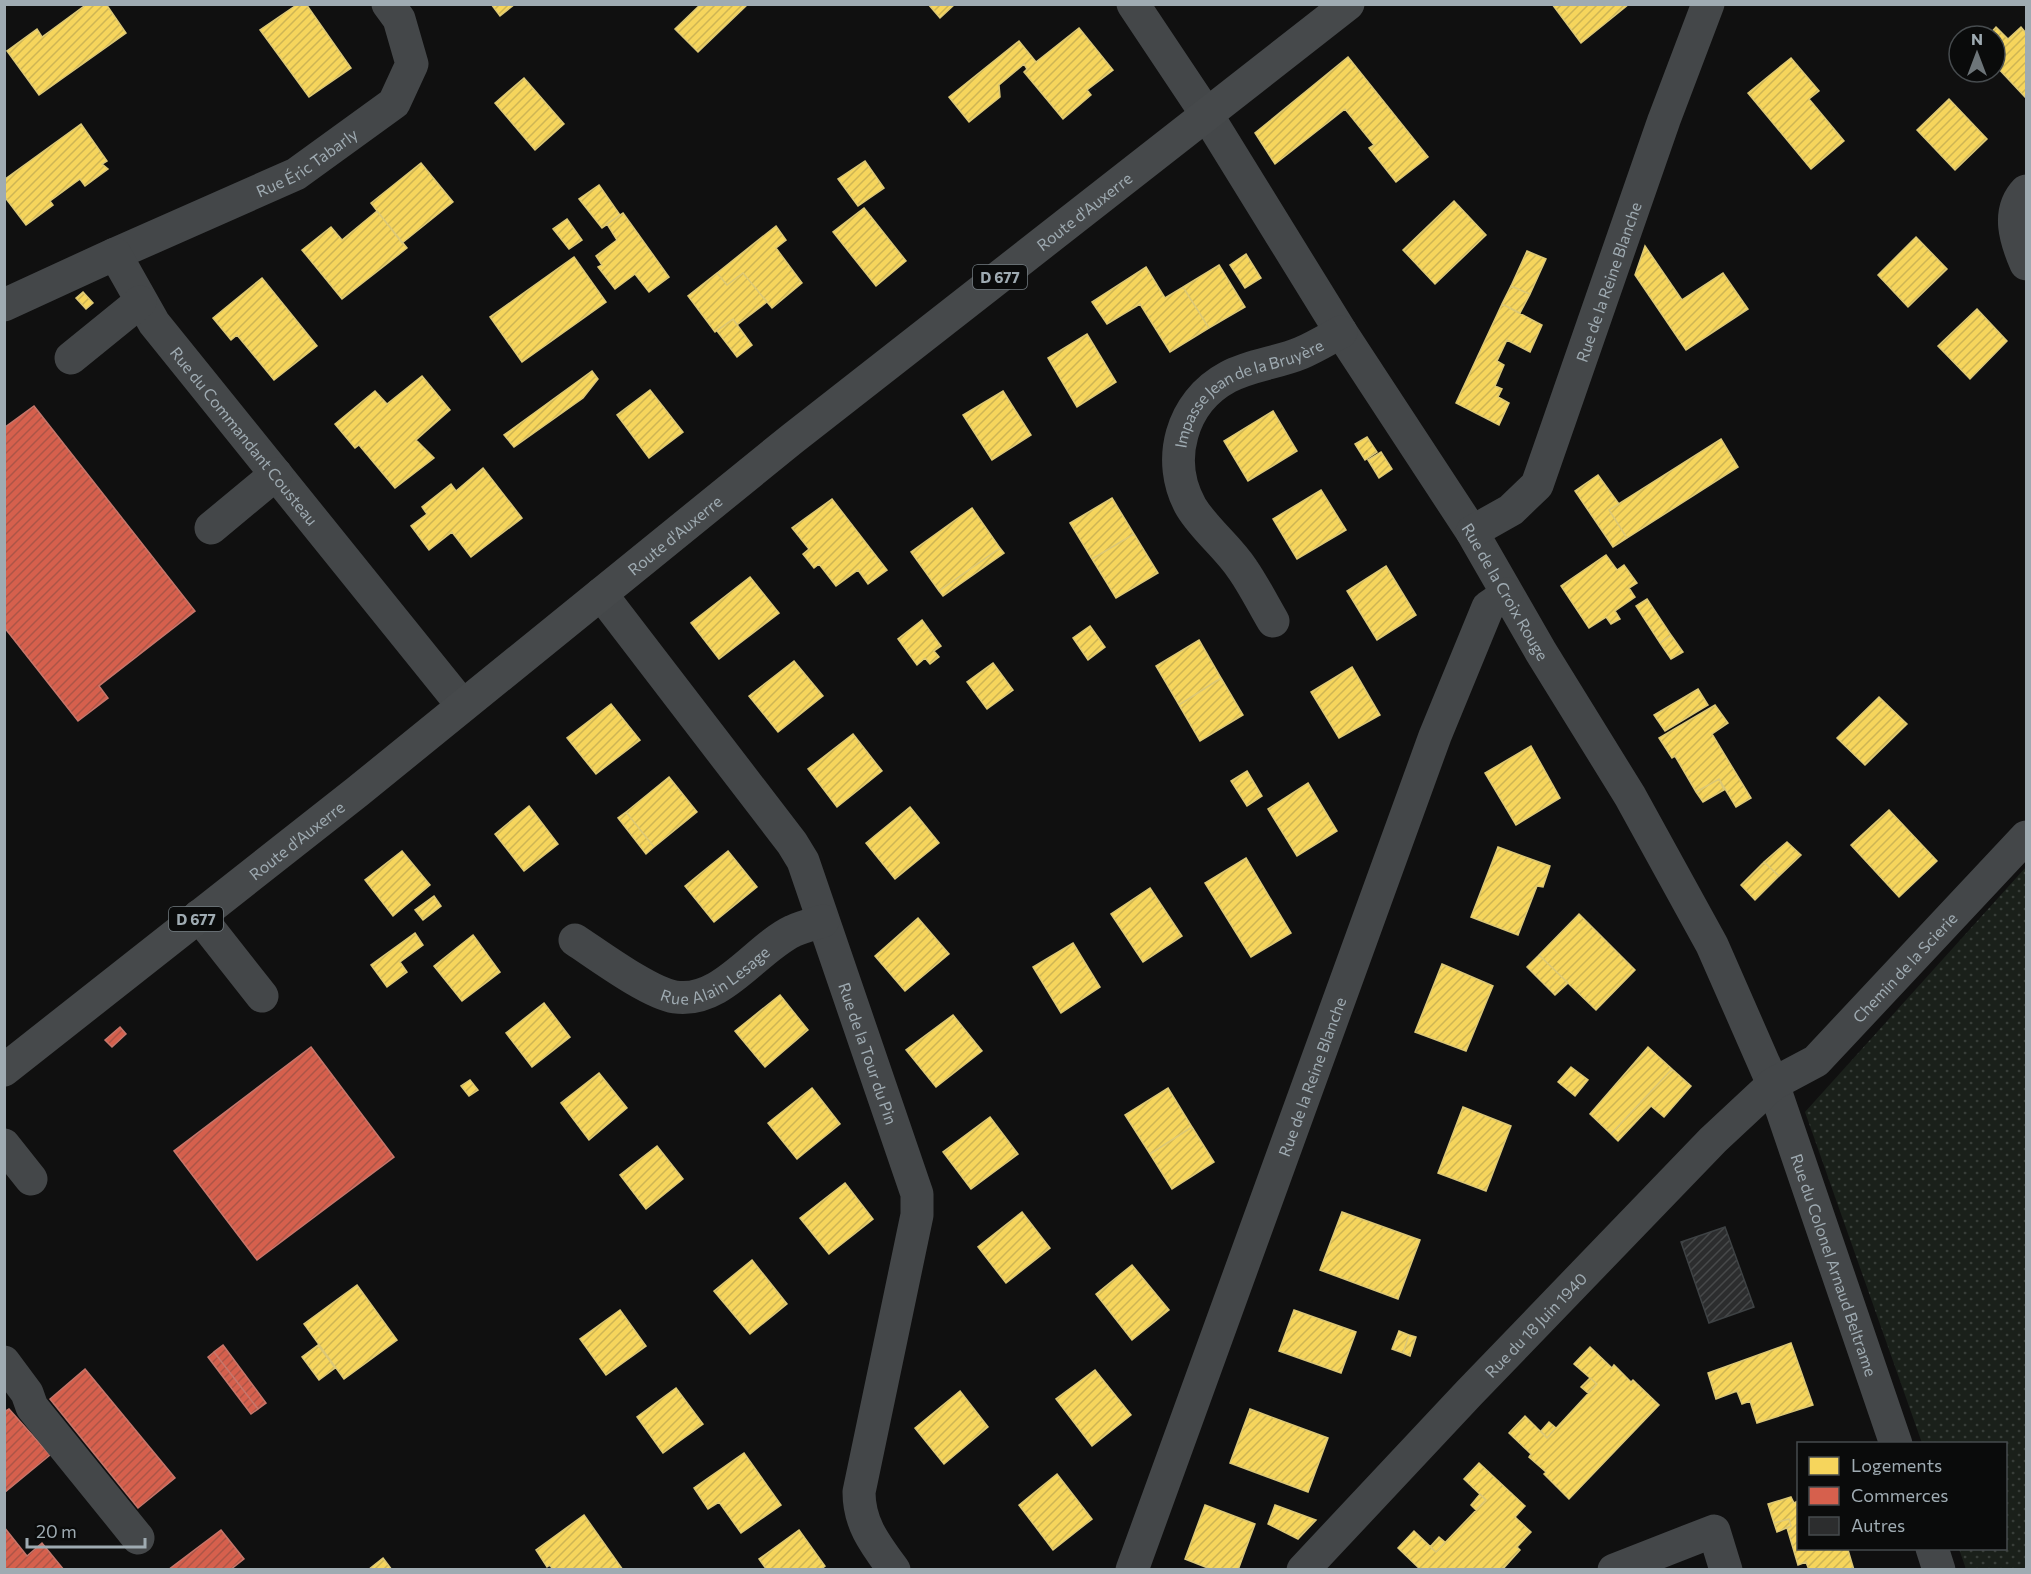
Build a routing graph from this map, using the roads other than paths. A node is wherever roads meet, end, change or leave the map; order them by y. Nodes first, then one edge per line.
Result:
1 (388, 4) edge
2 (1133, 4) edge
3 (1348, 4) edge
4 (1708, 4) edge
5 (1207, 115) junction
6 (2026, 190) edge
7 (115, 254) junction
8 (2026, 264) edge
9 (140, 302) junction
10 (4, 305) edge
11 (1341, 332) junction
12 (71, 358) dead end
13 (276, 474) junction
14 (211, 528) dead end
15 (1472, 532) junction
16 (601, 594) junction
17 (1507, 594) junction
18 (1273, 621) dead end
19 (462, 705) junction
20 (2026, 837) edge
21 (199, 916) junction
22 (823, 921) junction
23 (575, 940) dead end
24 (262, 996) dead end
25 (4, 1070) edge
26 (1773, 1084) junction
27 (4, 1145) edge
28 (31, 1179) dead end
29 (4, 1362) edge
30 (1896, 1442) edge
31 (138, 1538) dead end
32 (1933, 1550) edge
33 (894, 1569) edge
34 (1132, 1569) edge
35 (1303, 1569) edge
36 (1614, 1569) edge
37 (1726, 1569) edge
38 (1939, 1569) edge

1 - 7 street, Rue Éric Tabarly
2 - 5 street, Rue de la Croix Rouge
3 - 5 main road, Route d'Auxerre / D 677
4 - 15 street, Rue de la Reine Blanche
5 - 11 street, Rue de la Croix Rouge
5 - 16 main road, Route d'Auxerre / D 677
6 - 8 street
7 - 9 street, Rue du Commandant Cousteau
7 - 10 street
9 - 12 street
9 - 13 street, Rue du Commandant Cousteau
11 - 15 street, Rue de la Croix Rouge
11 - 18 street, Impasse Jean de la Bruyère
13 - 14 street
13 - 19 street, Rue du Commandant Cousteau
15 - 17 street, Rue de la Croix Rouge
16 - 19 main road, Route d'Auxerre / D 677
16 - 22 street, Rue de la Tour du Pin
17 - 26 street, Rue de la Croix Rouge
17 - 34 street, Rue de la Reine Blanche
19 - 21 main road, Route d'Auxerre / D 677
20 - 26 street, Chemin de la Scierie
21 - 24 street
21 - 25 main road, Route d'Auxerre / D 677
22 - 23 street, Rue Alain Lesage
22 - 33 street, Rue de la Tour du Pin
26 - 30 street, Rue du Colonel Arnaud Beltrame
26 - 35 street, Rue du 18 Juin 1940
27 - 28 street
29 - 31 street
32 - 38 street
36 - 37 street

